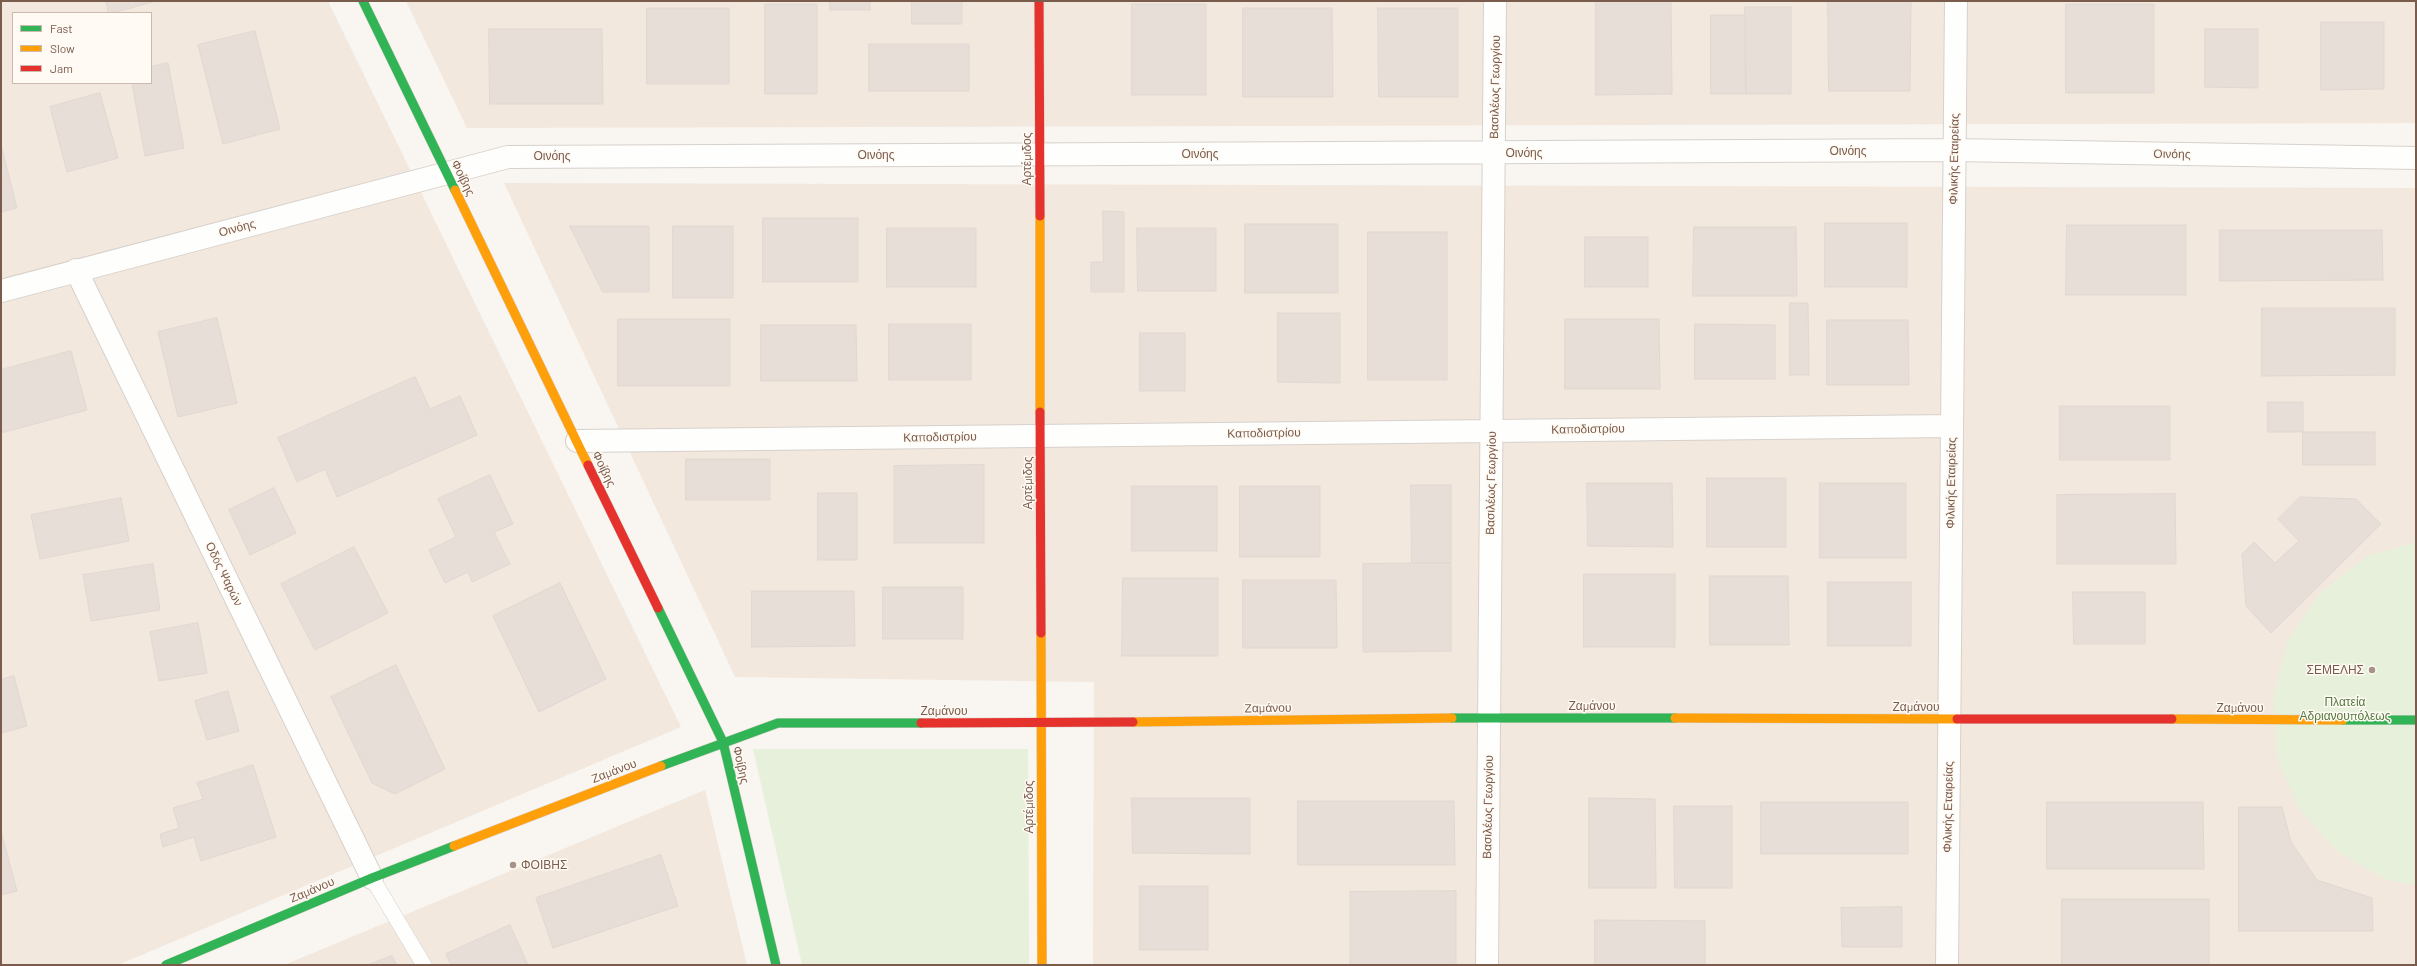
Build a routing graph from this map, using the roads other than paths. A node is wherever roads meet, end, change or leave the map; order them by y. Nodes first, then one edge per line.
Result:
1 (363, 1) edge
2 (1038, 1) edge
3 (1495, 1) edge
4 (1956, 1) edge
5 (1954, 150) junction
6 (1494, 153) junction
7 (1039, 154) junction
8 (2416, 158) edge
9 (446, 172) junction
10 (76, 270) junction
11 (1, 291) edge
12 (1952, 426) junction
13 (1491, 430) junction
14 (1040, 436) junction
15 (577, 440) junction
16 (1489, 718) junction
17 (1949, 719) junction
18 (2416, 720) edge
19 (1041, 723) junction
20 (724, 742) junction
21 (372, 878) junction
22 (166, 965) edge
23 (424, 965) edge
24 (776, 965) edge
25 (1042, 965) edge
26 (1487, 965) edge
27 (1947, 965) edge

1 - 9 street, Φοίβης
2 - 7 street, Αρτέμιδος
3 - 6 street, Βασιλέως Γεωργίου
4 - 5 street, Φιλικής Εταιρείας
5 - 6 street, Οινόης
5 - 8 street, Οινόης
5 - 12 street, Φιλικής Εταιρείας
6 - 7 street, Οινόης
6 - 13 street, Βασιλέως Γεωργίου
7 - 9 street, Οινόης
7 - 14 street, Αρτέμιδος
9 - 10 street, Οινόης
9 - 15 street, Φοίβης
10 - 11 street, Οινόης
10 - 21 street, Οδóς Ψαρών
12 - 13 street, Καποδιστρίου
12 - 17 street, Φιλικής Εταιρείας
13 - 14 street, Καποδιστρίου
13 - 16 street, Βασιλέως Γεωργίου
14 - 15 street, Καποδιστρίου
14 - 19 street, Αρτέμιδος
15 - 20 street, Φοίβης
16 - 17 street, Ζαμάνου
16 - 19 street, Ζαμάνου
16 - 26 street, Βασιλέως Γεωργίου
17 - 18 street, Ζαμάνου
17 - 27 street, Φιλικής Εταιρείας
19 - 20 street, Ζαμάνου
19 - 25 street, Αρτέμιδος
20 - 21 street, Ζαμάνου
20 - 24 street, Φοίβης
21 - 22 street, Ζαμάνου
21 - 23 lane

